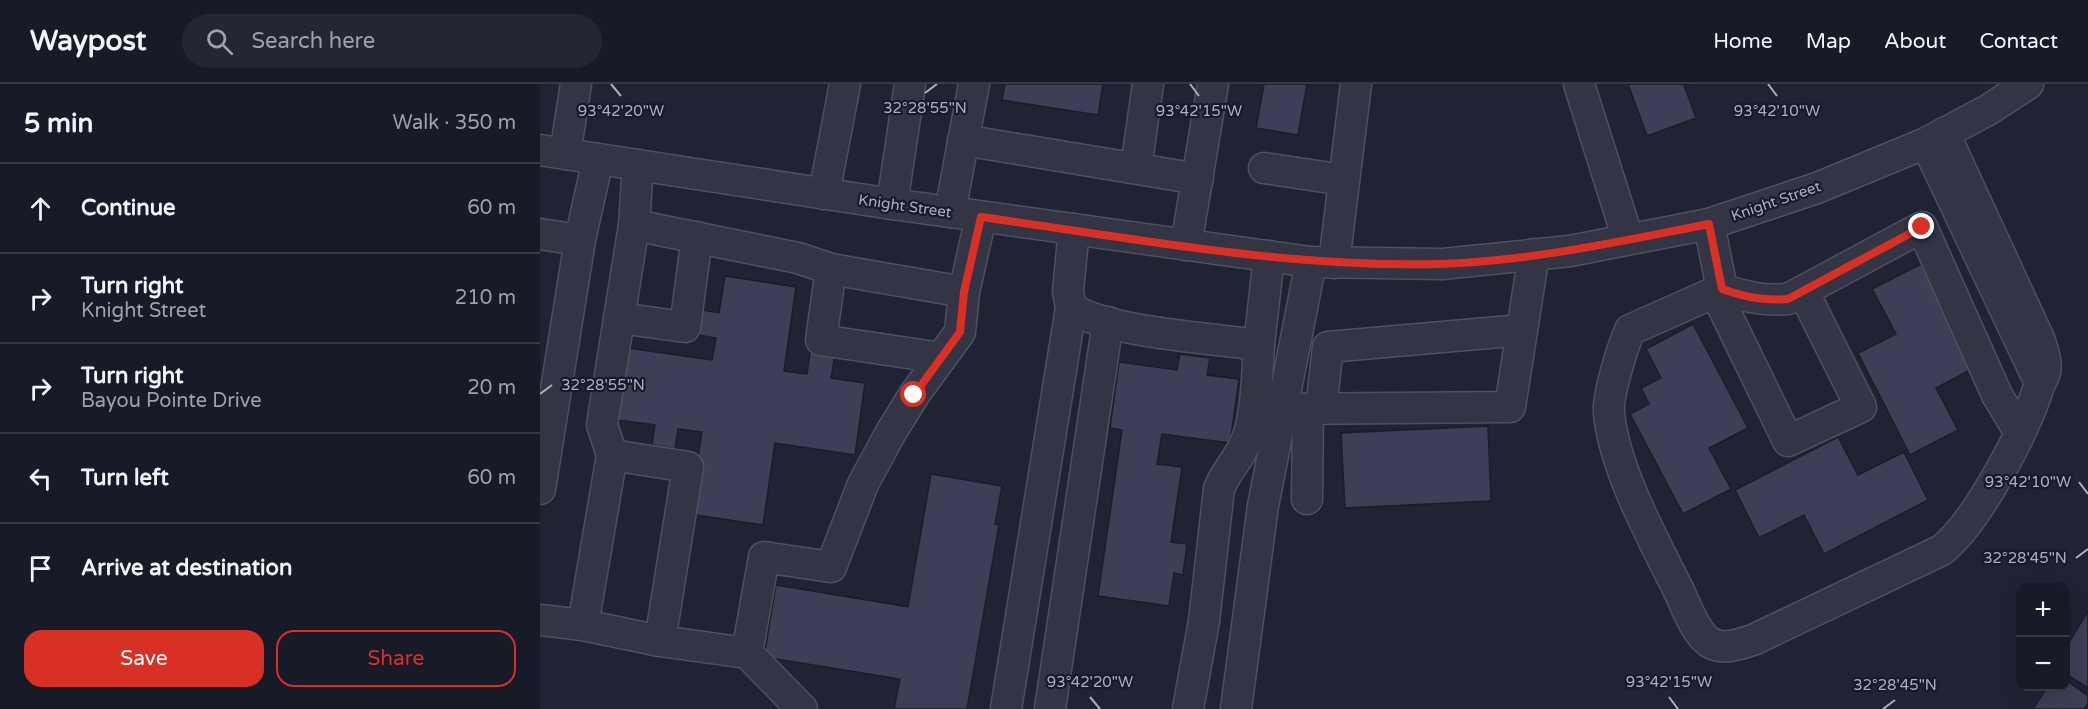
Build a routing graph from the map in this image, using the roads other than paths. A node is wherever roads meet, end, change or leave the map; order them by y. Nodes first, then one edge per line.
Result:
1 (576, 84) edge
2 (845, 84) edge
3 (910, 84) edge
4 (974, 84) edge
5 (1148, 84) edge
6 (1213, 84) edge
7 (1356, 84) edge
8 (1579, 84) edge
9 (2028, 84) edge
10 (1989, 94) edge
11 (1935, 138) junction
12 (963, 140) junction
13 (552, 152) edge
14 (598, 159) junction
15 (638, 165) junction
16 (1136, 168) junction
17 (1264, 168) dead end
18 (1198, 179) junction
19 (1344, 180) junction
20 (824, 194) junction
21 (892, 204) junction
22 (1967, 206) junction
23 (950, 212) junction
24 (981, 217) junction
25 (1709, 224) junction
26 (634, 225) junction
27 (1922, 227) junction
28 (1074, 229) junction
29 (540, 234) edge
30 (697, 237) junction
31 (1628, 239) junction
32 (580, 240) junction
33 (1186, 245) junction
34 (1534, 254) junction
35 (1269, 256) junction
36 (1322, 262) junction
37 (831, 269) junction
38 (1719, 290) junction
39 (1803, 291) junction
40 (964, 292) junction
41 (1071, 308) junction
42 (619, 318) junction
43 (1108, 322) junction
44 (1522, 330) junction
45 (1259, 345) junction
46 (941, 358) junction
47 (1304, 409) junction
48 (2020, 433) junction
49 (612, 455) junction
50 (540, 489) edge
51 (1307, 499) dead end
52 (540, 620) edge
53 (583, 625) junction
54 (660, 641) junction
55 (747, 652) junction
56 (802, 709) edge
57 (1006, 709) edge
58 (1050, 709) edge
59 (1188, 709) edge
60 (1236, 709) edge

1 - 13 street
2 - 20 street
3 - 21 street
4 - 12 street
5 - 16 street
6 - 18 street
7 - 19 street
8 - 31 street
9 - 10 street, Knight Street
10 - 11 street, Knight Street
11 - 22 street
11 - 25 street, Knight Street
12 - 16 street
12 - 23 street
13 - 14 street, Knight Street
14 - 15 street, Knight Street
14 - 32 street
15 - 20 street, Knight Street
15 - 26 street
16 - 18 street
17 - 19 street
18 - 33 street
19 - 36 street
20 - 21 street, Knight Street
21 - 23 street, Knight Street
22 - 27 street
22 - 48 street
23 - 24 street, Knight Street
24 - 28 street, Knight Street
24 - 40 street
25 - 31 street, Knight Street
25 - 38 street
26 - 30 street
26 - 42 street
27 - 39 street
27 - 48 street
28 - 33 street, Knight Street
28 - 41 street
29 - 32 street
30 - 37 street
30 - 42 street
31 - 34 street, Knight Street
32 - 50 street
33 - 35 street, Knight Street
34 - 36 street, Knight Street
34 - 44 street
35 - 36 street, Knight Street
35 - 45 street
36 - 47 street
37 - 40 street
37 - 46 street
38 - 39 street
38 - 39 street
38 - 48 street
40 - 46 street
41 - 43 street
41 - 57 street
42 - 49 street
43 - 45 street
43 - 58 street
44 - 47 street
44 - 47 street
45 - 59 street
46 - 55 street
47 - 51 street
47 - 60 street
49 - 53 street
49 - 54 street
52 - 53 street
53 - 54 street
54 - 55 street
55 - 56 street

